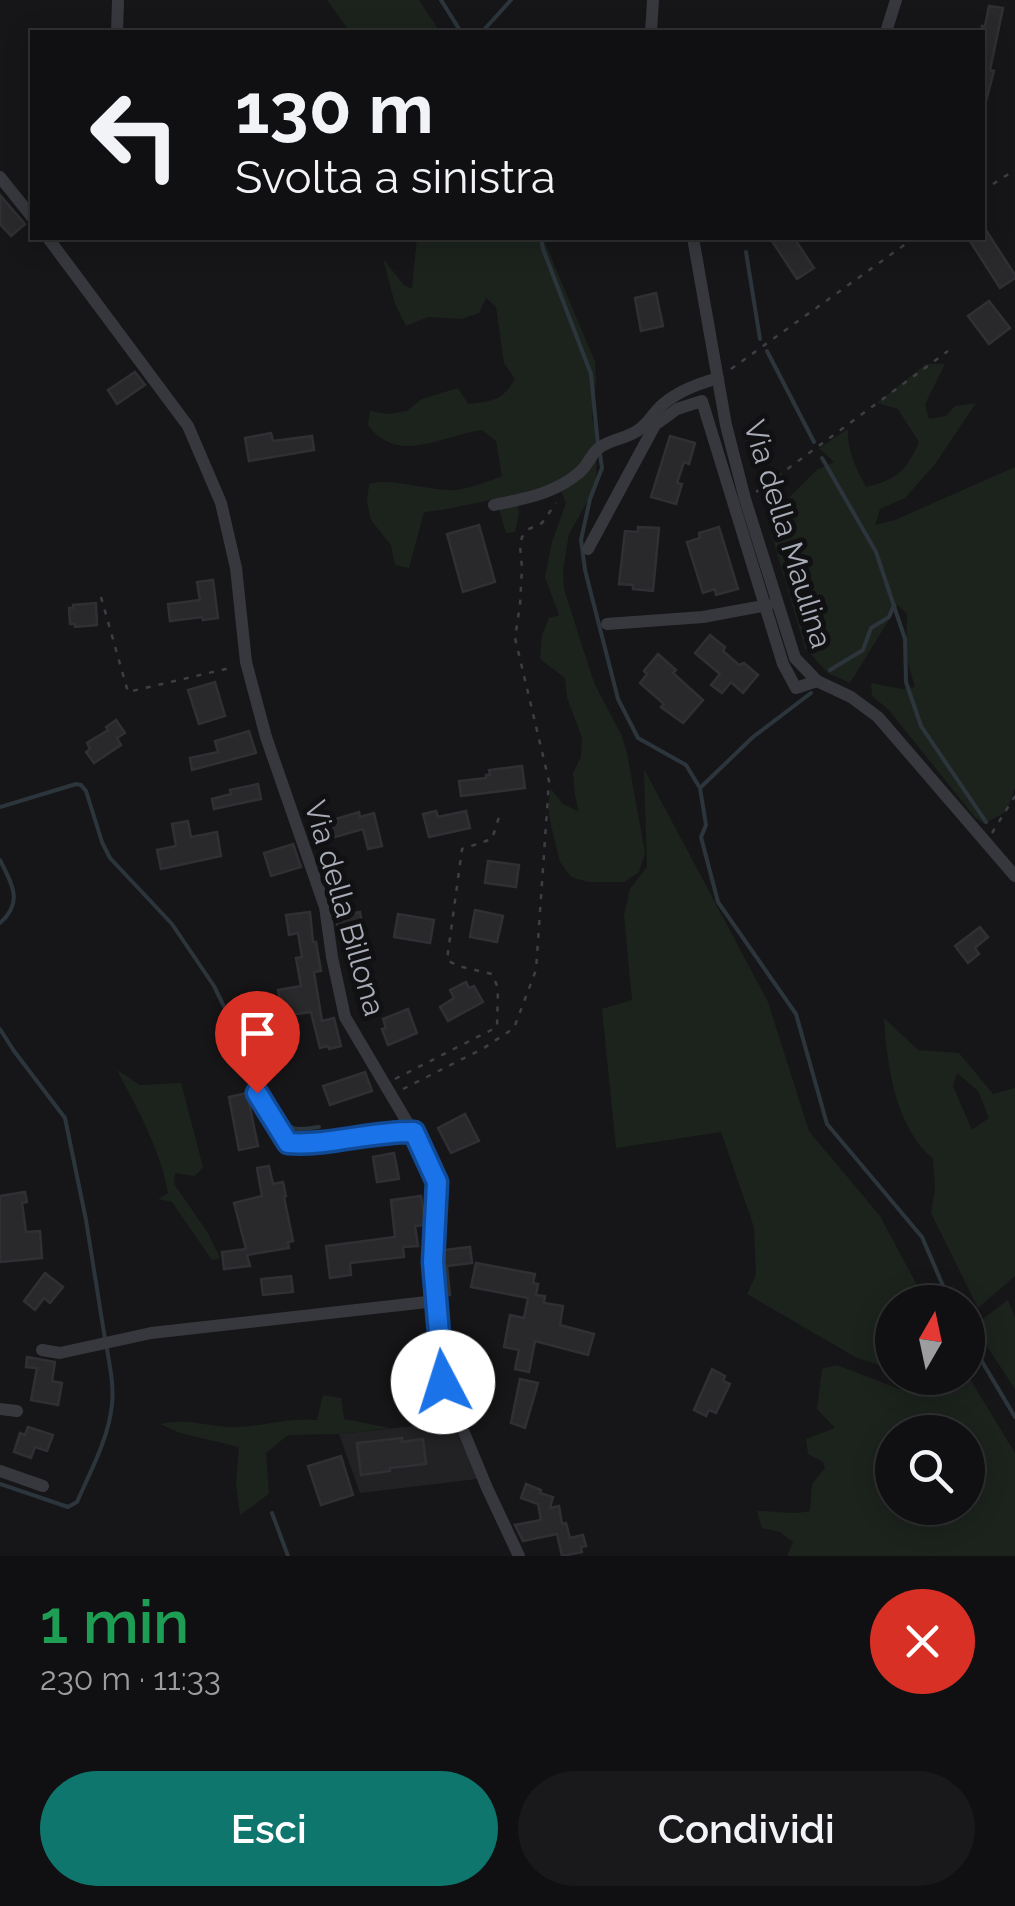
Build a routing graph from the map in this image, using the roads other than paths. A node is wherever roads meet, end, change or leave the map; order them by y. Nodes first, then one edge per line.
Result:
1 (118, 0) edge
2 (653, 0) edge
3 (896, 0) edge
4 (117, 30) edge
5 (651, 30) edge
6 (887, 30) edge
7 (0, 177) edge
8 (30, 191) edge
9 (16, 195) junction
10 (30, 214) edge
11 (49, 240) edge
12 (692, 240) edge
13 (718, 378) junction
14 (494, 505) dead end
15 (588, 549) dead end
16 (770, 604) junction
17 (607, 624) dead end
18 (817, 681) junction
19 (1015, 876) edge
20 (257, 1093) dead end
21 (414, 1132) junction
22 (436, 1302) junction
23 (42, 1350) dead end
24 (0, 1409) edge
25 (17, 1411) dead end
26 (0, 1471) edge
27 (43, 1486) dead end
28 (519, 1556) edge

1 - 4 street
2 - 5 street
3 - 6 street
7 - 9 street
8 - 9 street
9 - 10 street
11 - 21 street, Via della Billona
12 - 13 street, Via della Maulina
13 - 14 street
13 - 16 street, Via della Maulina
15 - 16 street
16 - 17 street
16 - 18 street, Via della Maulina
16 - 18 street
18 - 19 street, Via della Maulina
20 - 21 street
21 - 22 street, Via della Billona
22 - 23 street
22 - 28 street, Via della Billona
24 - 25 street
26 - 27 street

